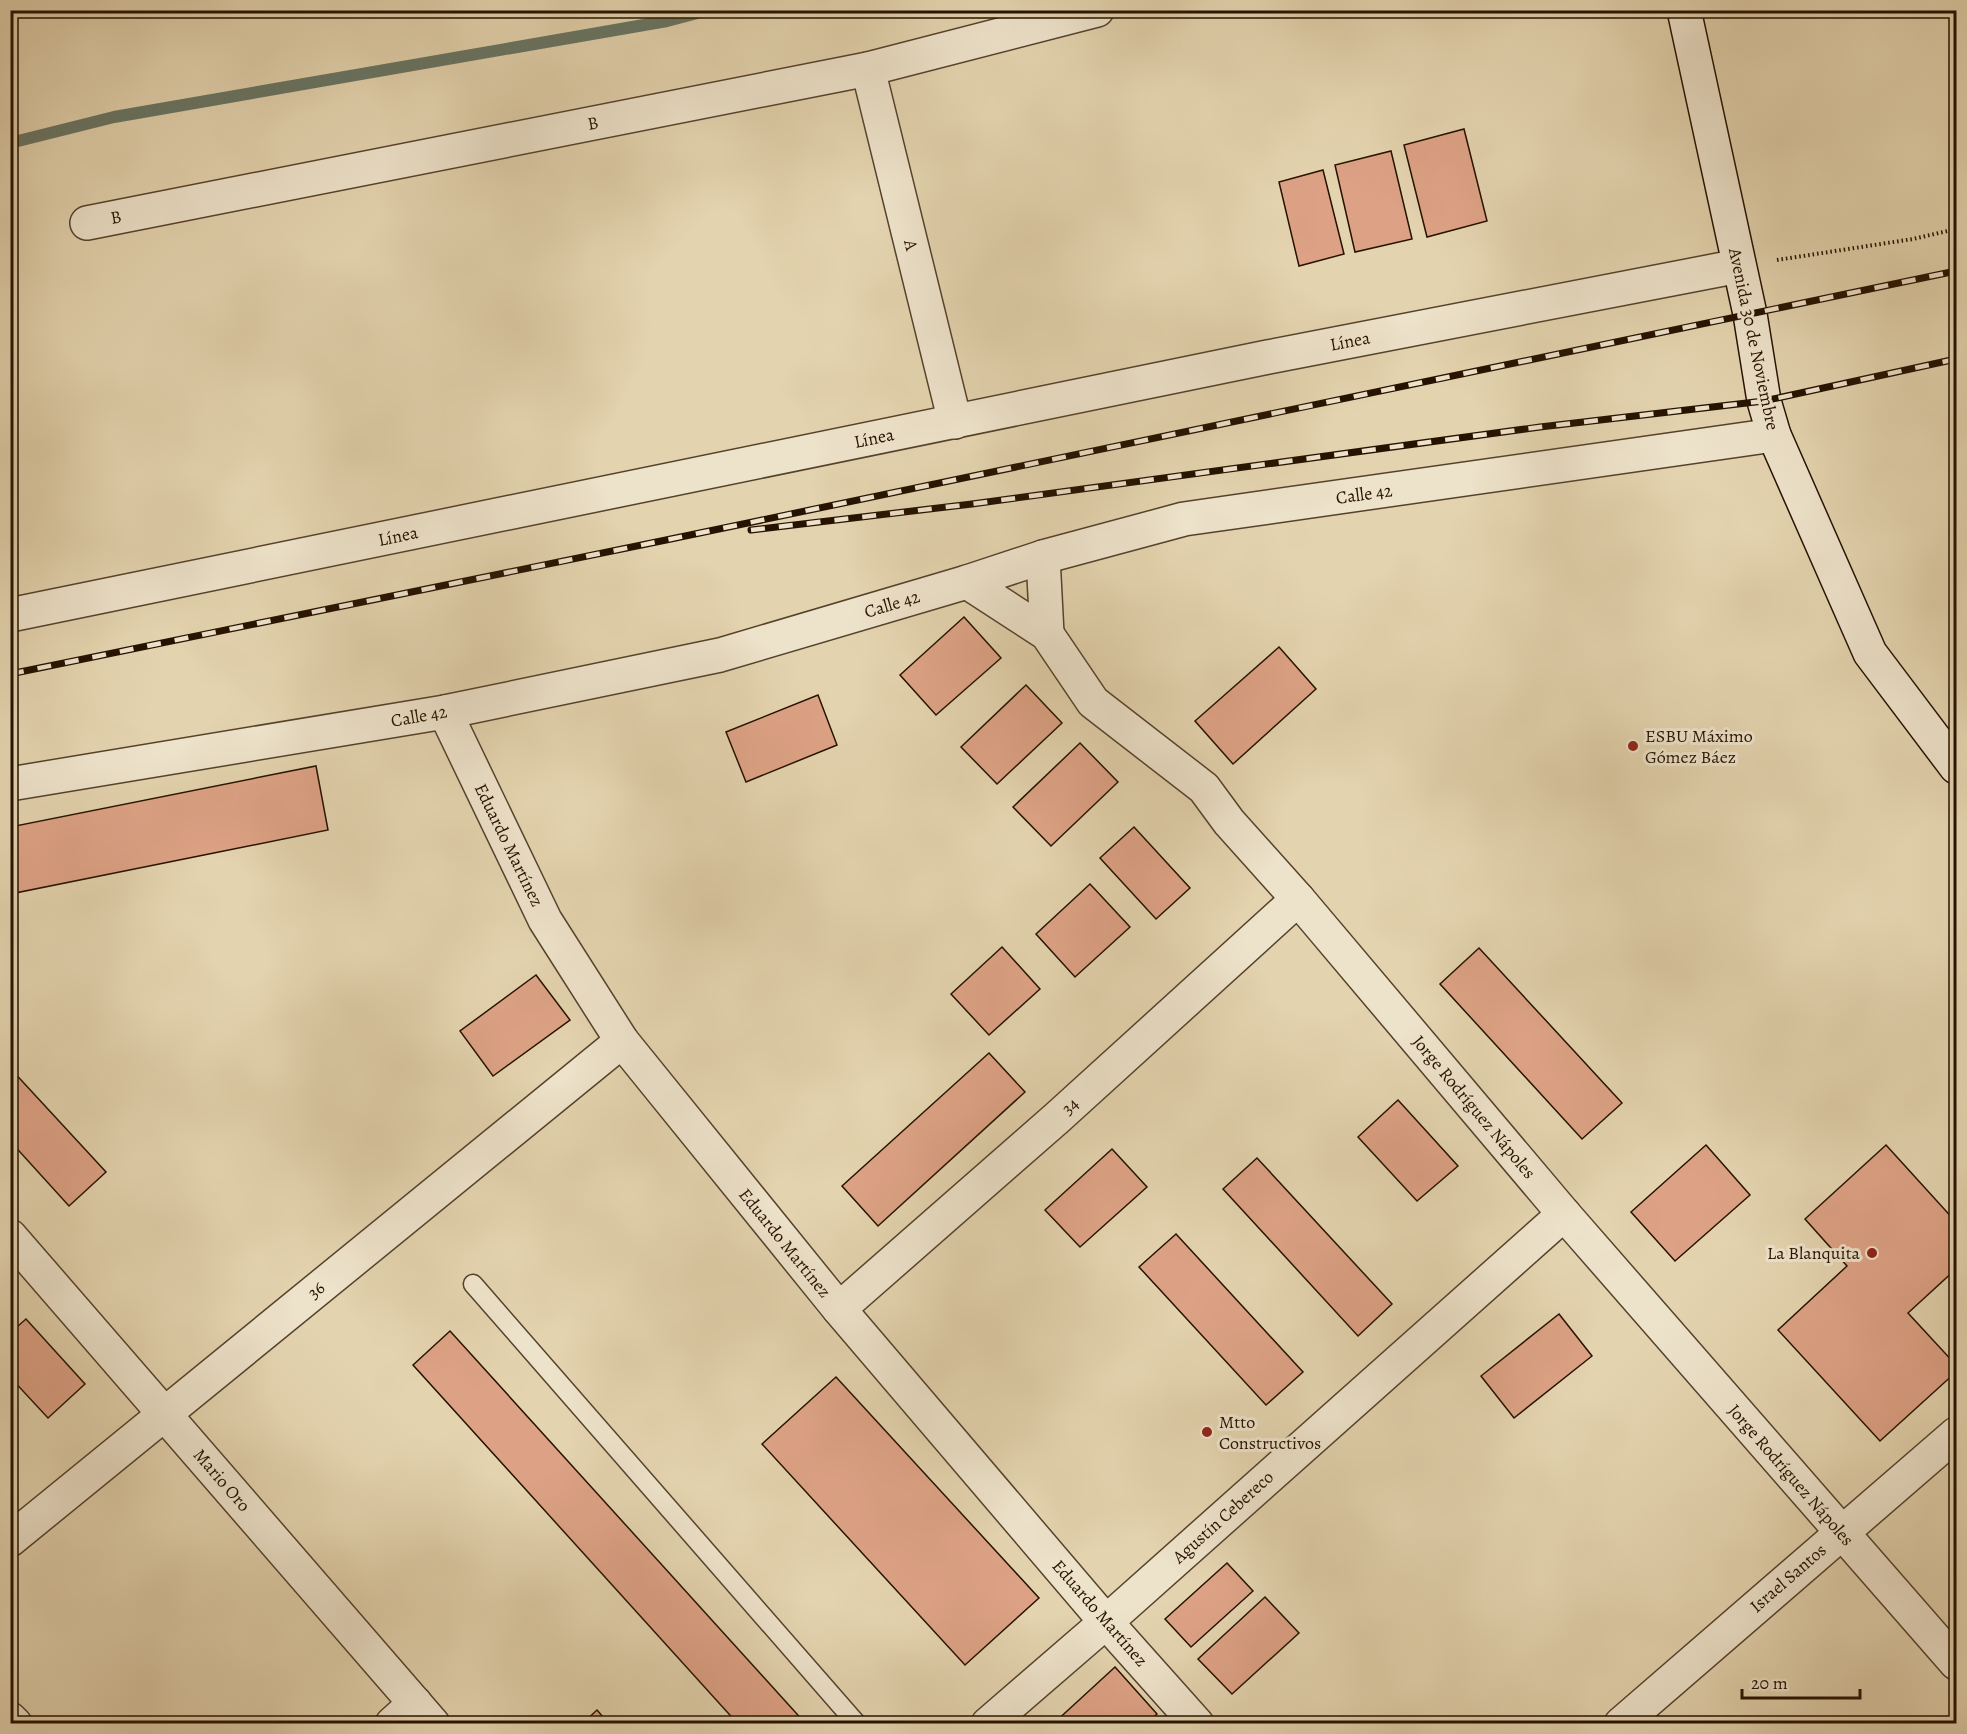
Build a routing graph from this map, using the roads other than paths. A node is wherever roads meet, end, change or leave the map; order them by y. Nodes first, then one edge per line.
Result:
1 (1097, 10) edge
2 (1684, 10) edge
3 (868, 69) junction
4 (87, 223) dead end
5 (1739, 266) junction
6 (955, 422) junction
7 (1774, 435) junction
8 (1043, 557) junction
9 (967, 582) junction
10 (10, 615) edge
11 (1047, 634) junction
12 (445, 712) junction
13 (1956, 767) edge
14 (10, 784) edge
15 (1298, 899) junction
16 (622, 1041) junction
17 (1564, 1214) junction
18 (10, 1236) edge
19 (473, 1284) dead end
20 (839, 1309) junction
21 (165, 1414) junction
22 (1956, 1434) edge
23 (1841, 1532) junction
24 (10, 1540) edge
25 (1106, 1622) junction
26 (1956, 1663) edge
27 (413, 1717) edge
28 (10, 1719) edge
29 (15, 1724) edge
30 (857, 1724) edge
31 (988, 1724) edge
32 (1197, 1724) edge
33 (1621, 1724) edge

1 - 3 street, B
2 - 5 street, Avenida 30 de Noviembre
3 - 4 street, B
3 - 6 street, A
5 - 6 street, Línea
5 - 7 street, Avenida 30 de Noviembre
6 - 10 street, Línea
7 - 8 street, Calle 42
7 - 13 street, Avenida 30 de Noviembre
8 - 9 street, Calle 42
8 - 11 street
9 - 11 street, Jorge Rodríguez Nápoles
9 - 12 street, Calle 42
11 - 15 street, Jorge Rodríguez Nápoles
12 - 14 street, Calle 42
12 - 16 street, Eduardo Martínez
15 - 17 street, Jorge Rodríguez Nápoles
15 - 20 street, 34
16 - 20 street, Eduardo Martínez
16 - 21 street, 36
17 - 23 street, Jorge Rodríguez Nápoles
17 - 25 street, Agustín Cebereco
18 - 21 street, Mario Oro
19 - 30 lane
20 - 25 street, Eduardo Martínez
21 - 24 street, 36
21 - 27 street, Mario Oro
22 - 23 street, Israel Santos
23 - 26 street, Jorge Rodríguez Nápoles
23 - 33 street, Israel Santos
25 - 31 street, Agustín Cebereco
25 - 32 street, Eduardo Martínez
28 - 29 street

